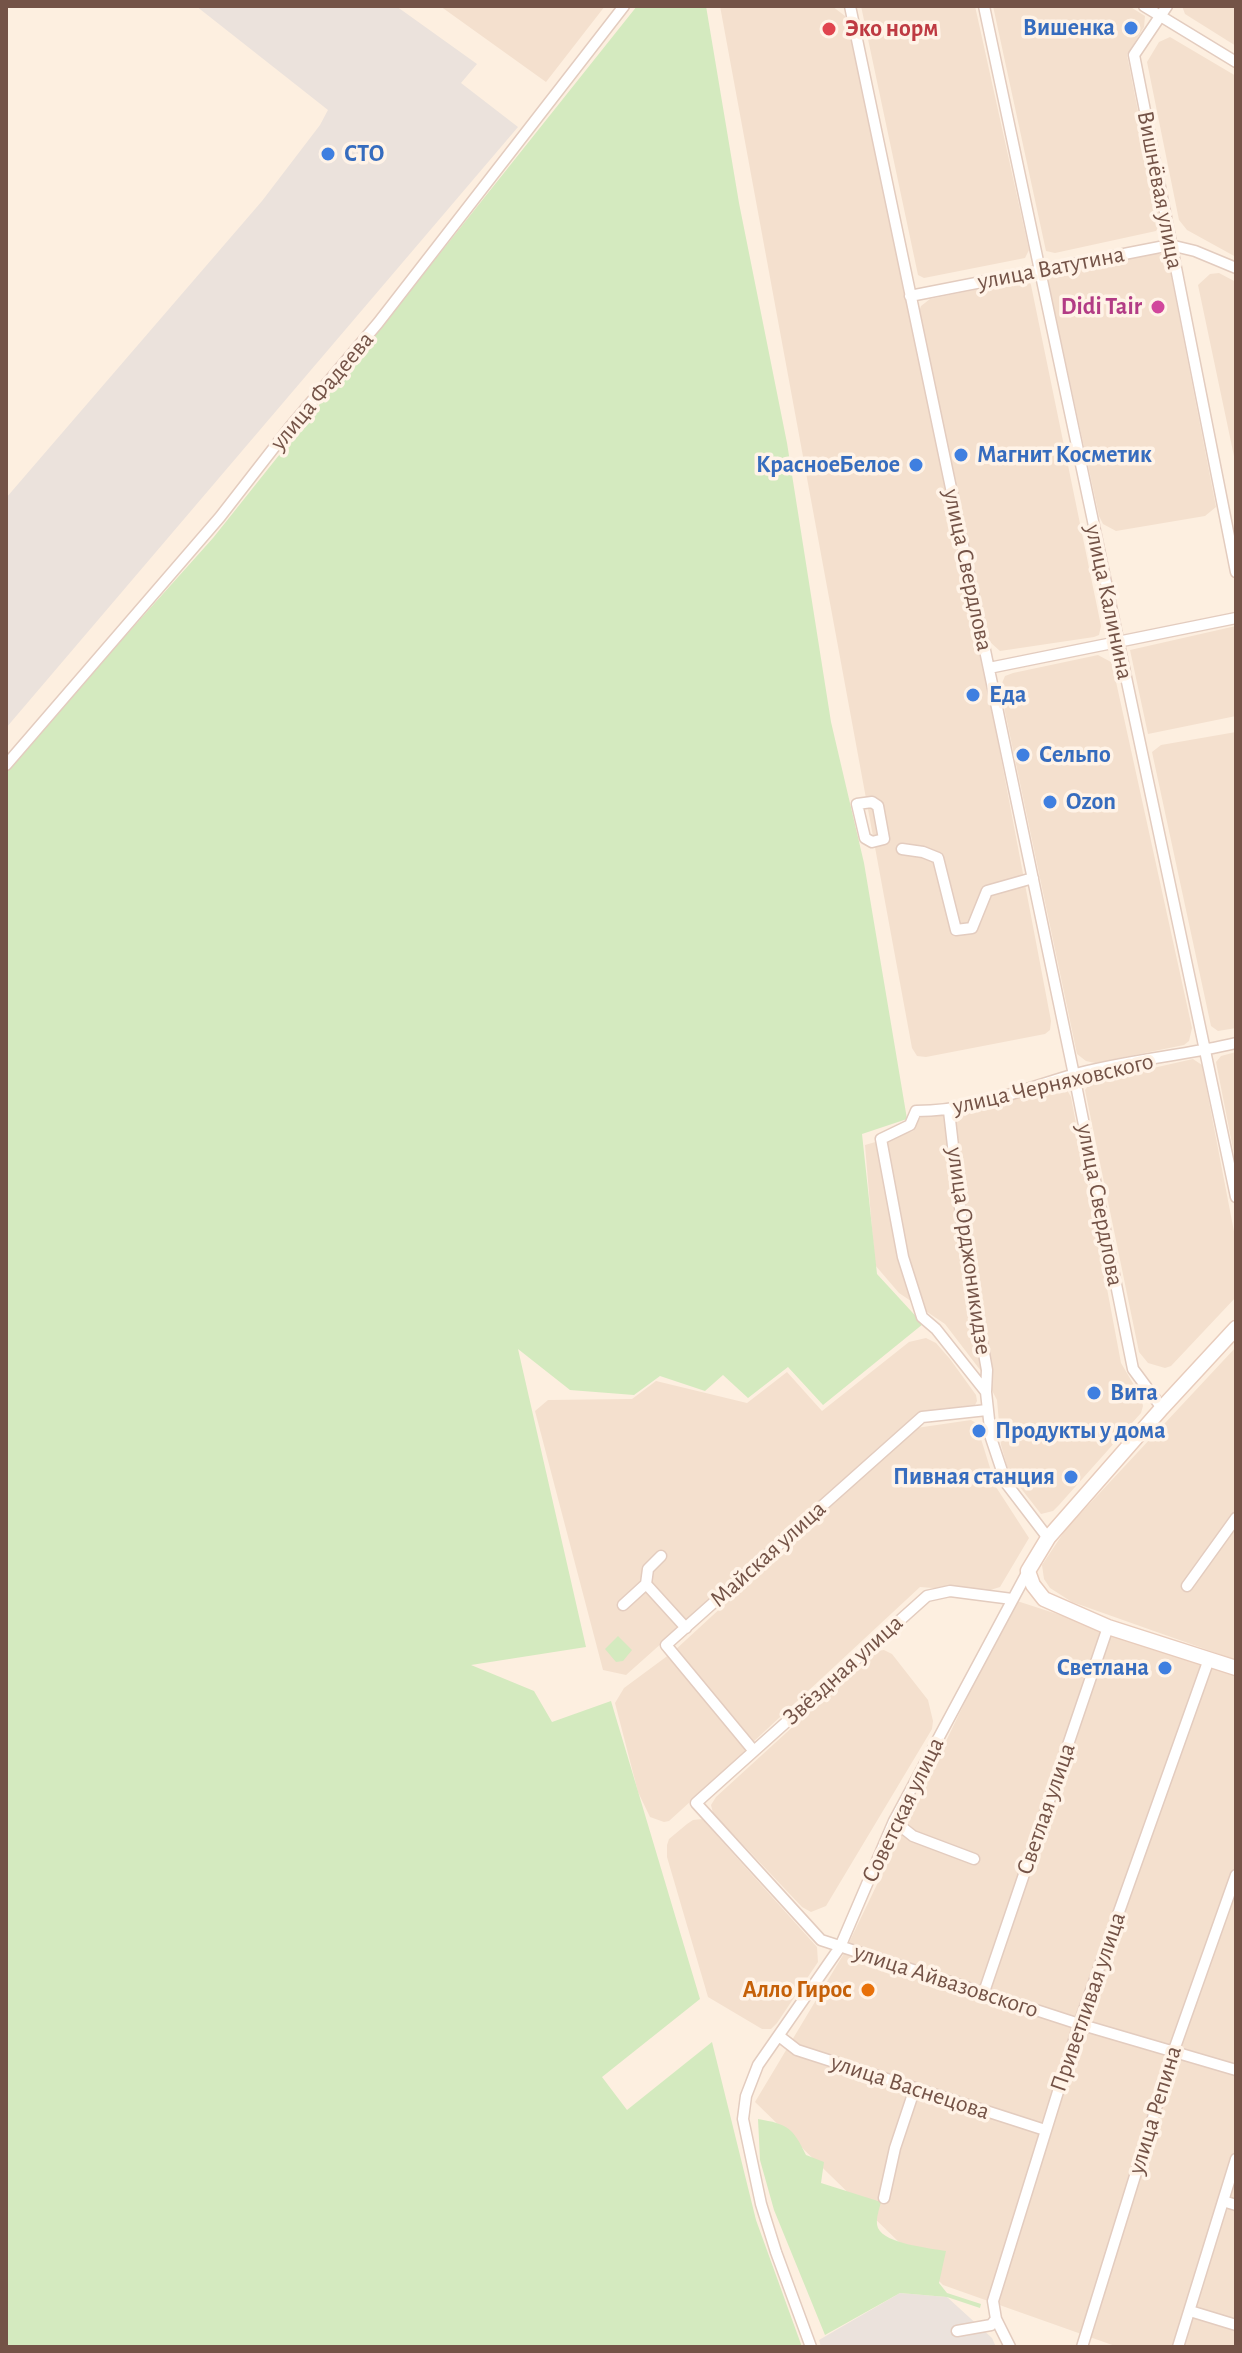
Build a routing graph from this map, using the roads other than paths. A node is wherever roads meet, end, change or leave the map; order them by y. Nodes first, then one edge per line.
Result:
1 (624, 6) edge
2 (850, 6) edge
3 (984, 6) edge
4 (1144, 6) edge
5 (1163, 11) edge
6 (1236, 62) edge
7 (1170, 245) junction
8 (1236, 268) edge
9 (1038, 269) junction
10 (910, 296) junction
11 (1236, 572) edge
12 (1236, 618) edge
13 (1117, 643) junction
14 (989, 668) junction
15 (6, 765) edge
16 (902, 849) dead end
17 (1033, 878) junction
18 (1236, 1043) edge
19 (1206, 1050) junction
20 (1074, 1075) junction
21 (916, 1111) joint
22 (949, 1111) junction
23 (1236, 1197) edge
24 (1236, 1328) edge
25 (986, 1392) junction
26 (1162, 1408) junction
27 (987, 1410) junction
28 (1236, 1518) edge
29 (1048, 1538) junction
30 (661, 1556) dead end
31 (1028, 1571) junction
32 (646, 1584) junction
33 (1187, 1586) dead end
34 (1012, 1599) junction
35 (623, 1605) dead end
36 (1108, 1627) junction
37 (686, 1628) junction
38 (1209, 1659) junction
39 (1236, 1668) edge
40 (753, 1750) junction
41 (696, 1803) joint
42 (894, 1821) junction
43 (974, 1859) dead end
44 (1236, 1875) edge
45 (840, 1947) junction
46 (984, 1992) junction
47 (1079, 2024) junction
48 (779, 2036) junction
49 (1174, 2050) junction
50 (1236, 2070) edge
51 (915, 2088) junction
52 (1045, 2130) junction
53 (1236, 2159) edge
54 (884, 2198) dead end
55 (1223, 2201) junction
56 (1236, 2205) edge
57 (1190, 2311) junction
58 (996, 2319) junction
59 (1236, 2325) edge
60 (957, 2331) dead end
61 (811, 2347) edge
62 (1010, 2347) edge
63 (1082, 2347) edge
64 (1178, 2347) edge

1 - 15 street, улица Фадеева
2 - 10 street, улица Свердлова
3 - 9 street, улица Калинина
4 - 5 street
5 - 6 street
5 - 7 street, Вишнёвая улица
7 - 8 street, улица Ватутина
7 - 9 street, улица Ватутина
7 - 11 street, Вишнёвая улица
9 - 10 street, улица Ватутина
9 - 13 street, улица Калинина
10 - 14 street, улица Свердлова
12 - 13 street
13 - 14 street
13 - 19 street, улица Калинина
14 - 17 street, улица Свердлова
16 - 17 street
17 - 20 street, улица Свердлова
18 - 19 street, улица Черняховского
19 - 20 street, улица Черняховского
19 - 23 street, улица Калинина
20 - 22 street, улица Черняховского
20 - 26 street, улица Свердлова
21 - 22 street, улица Черняховского
21 - 25 street, улица Орджоникидзе
22 - 25 street, улица Орджоникидзе
24 - 26 street, Советская улица
25 - 27 street, улица Орджоникидзе
26 - 29 street, Советская улица
27 - 29 street, улица Орджоникидзе
27 - 37 street, Майская улица
28 - 33 street
29 - 31 street, Советская улица
30 - 32 street
31 - 34 street, Советская улица
31 - 36 street
32 - 35 street
32 - 37 street
34 - 40 street, Звёздная улица
34 - 42 street, Советская улица
36 - 38 street
36 - 46 street, Светлая улица
37 - 40 street, Майская улица
38 - 39 street
38 - 47 street, Приветливая улица
40 - 41 street, Звёздная улица
41 - 45 street, улица Айвазовского
42 - 43 street
42 - 45 street, Советская улица
44 - 49 street, улица Репина
45 - 46 street, улица Айвазовского
45 - 48 street, Советская улица
46 - 47 street, улица Айвазовского
47 - 49 street, улица Айвазовского
47 - 52 street, Приветливая улица
48 - 51 street, улица Васнецова
48 - 61 street, Советская улица
49 - 50 street, улица Айвазовского
49 - 63 street, улица Репина
51 - 52 street, улица Васнецова
51 - 54 street
52 - 58 street, Приветливая улица
53 - 55 street
55 - 56 street
55 - 57 street
57 - 59 street
57 - 64 street
58 - 60 street
58 - 62 street

